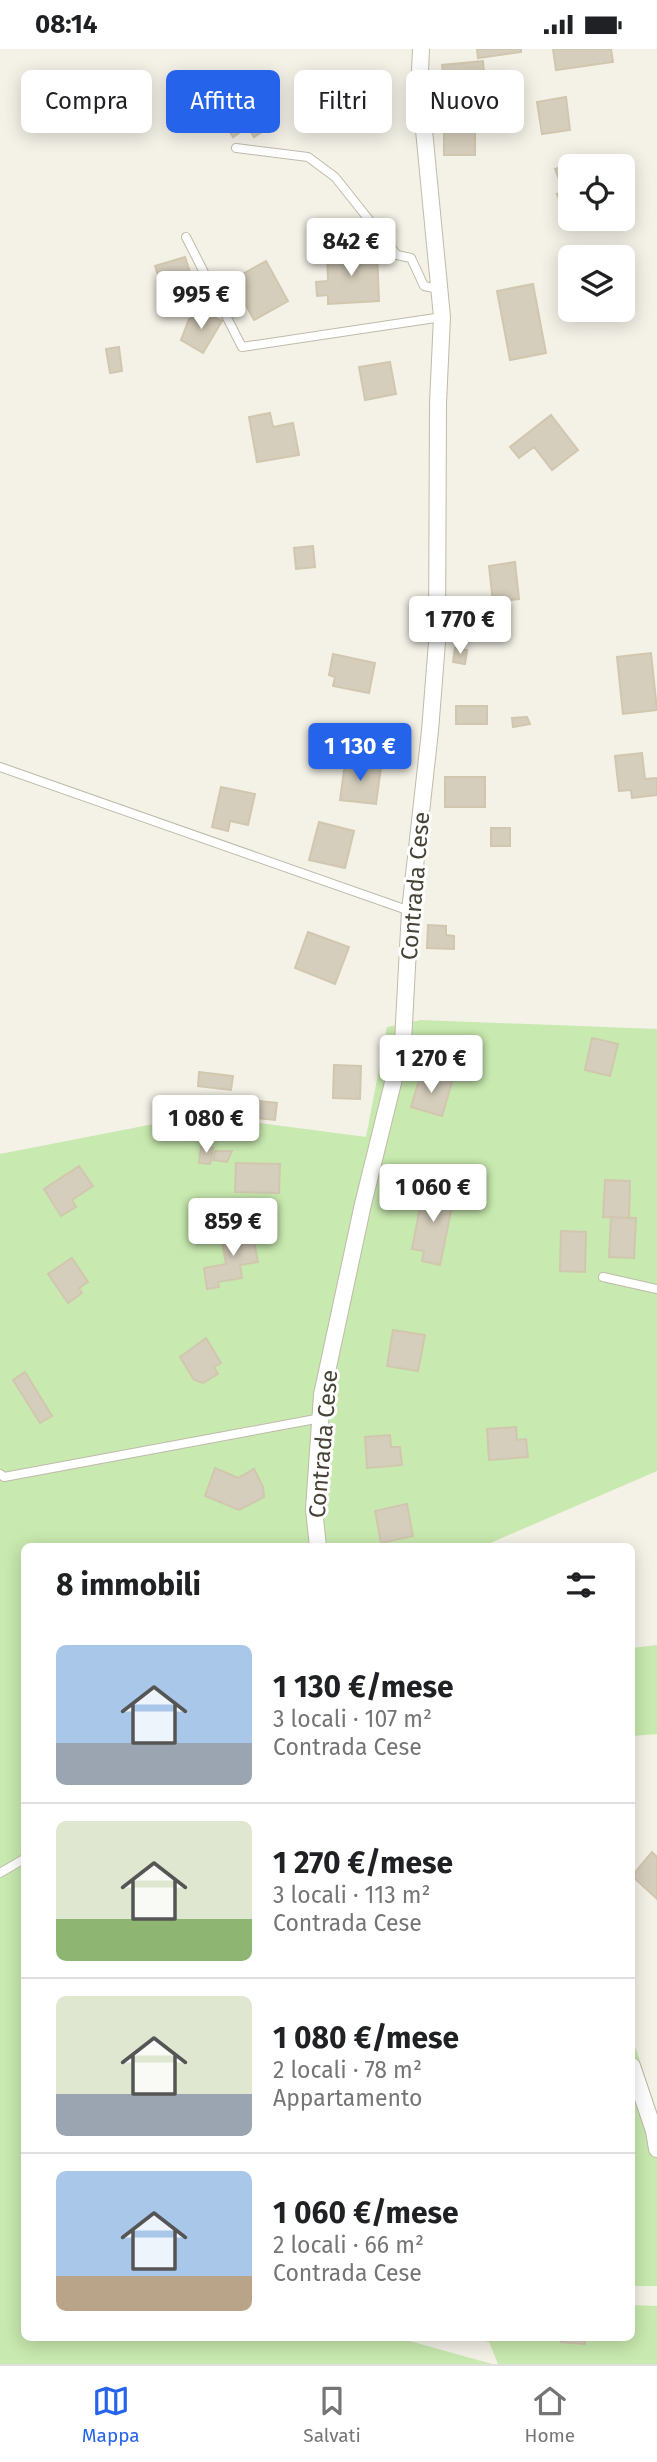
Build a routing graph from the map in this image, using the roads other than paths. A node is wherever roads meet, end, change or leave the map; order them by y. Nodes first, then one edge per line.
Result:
1 (421, 49) edge
2 (236, 148) dead end
3 (186, 237) dead end
4 (439, 289) junction
5 (442, 317) junction
6 (0, 767) edge
7 (410, 911) junction
8 (603, 1277) dead end
9 (657, 1289) edge
10 (321, 1418) junction
11 (0, 1474) edge
12 (318, 1543) edge
13 (21, 1861) edge
14 (0, 1873) edge
15 (635, 2075) edge
16 (657, 2149) edge

1 - 4 street, Contrada Cese
2 - 4 lane
3 - 5 lane
4 - 5 street, Contrada Cese
5 - 7 street, Contrada Cese
6 - 7 lane
7 - 10 street, Contrada Cese
8 - 9 lane
10 - 11 lane
10 - 12 street, Contrada Cese
13 - 14 lane
15 - 16 street

